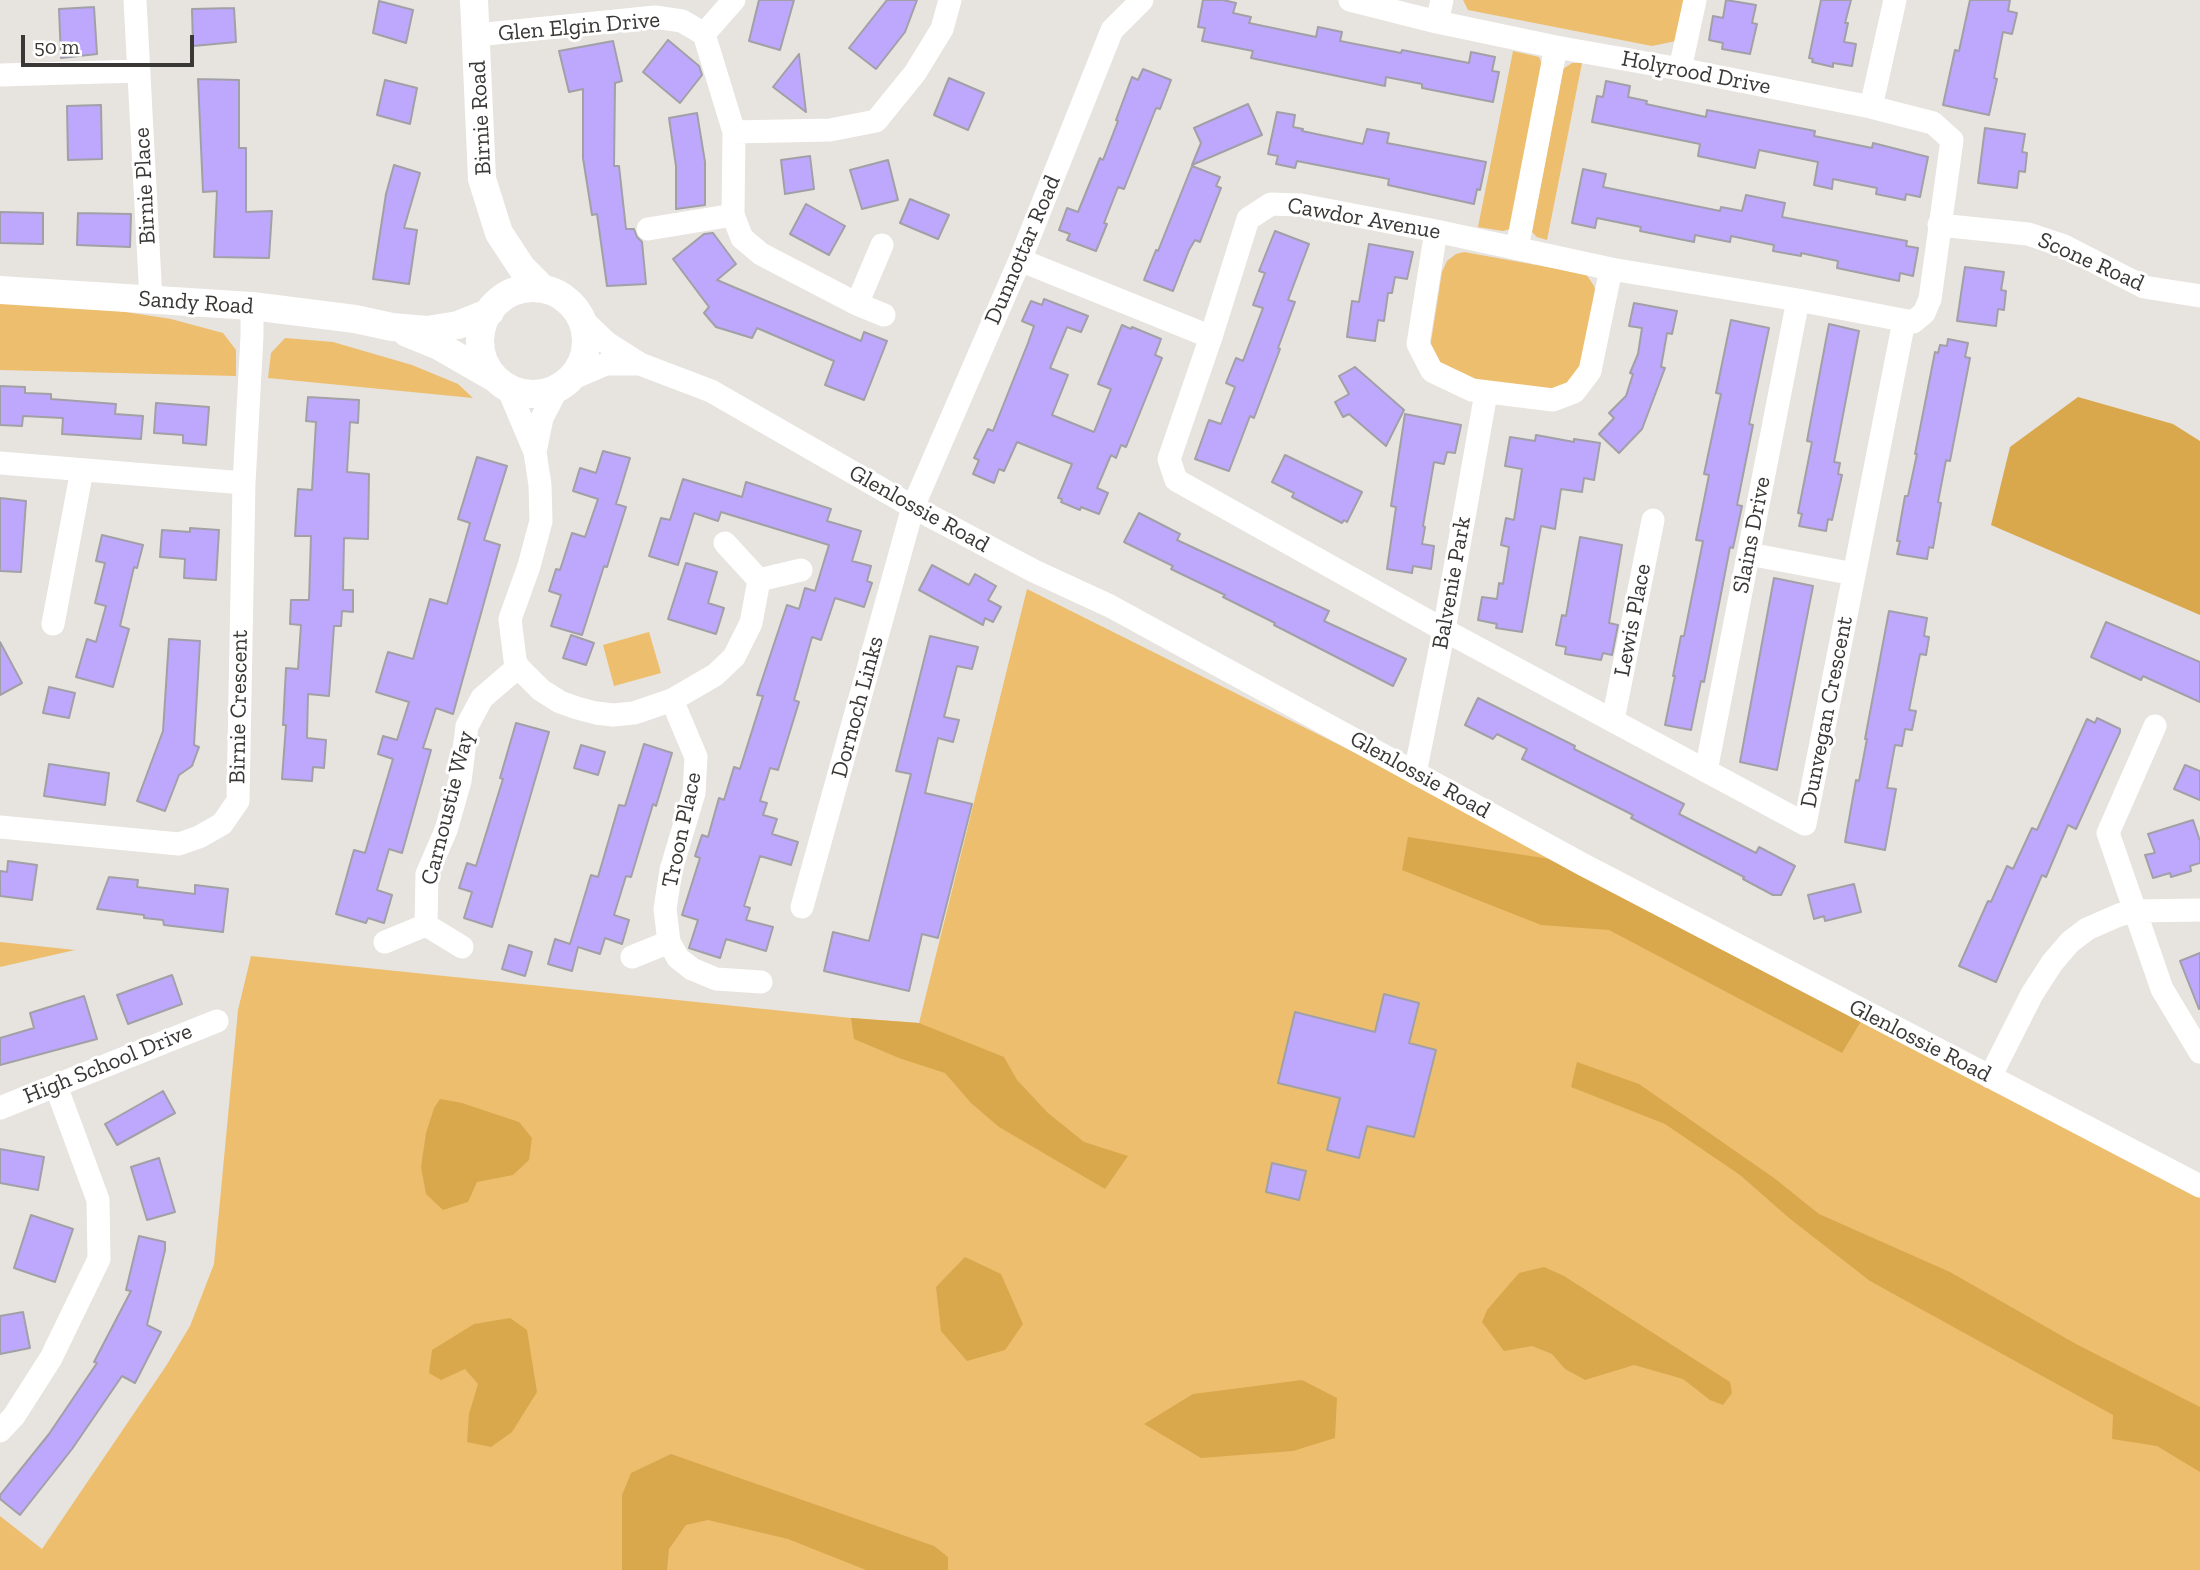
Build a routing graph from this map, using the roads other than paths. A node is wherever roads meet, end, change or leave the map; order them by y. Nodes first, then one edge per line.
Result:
1 (135, 0) edge
2 (474, 0) edge
3 (734, 0) edge
4 (950, 0) edge
5 (1142, 0) edge
6 (1350, 0) edge
7 (1695, 0) edge
8 (1895, 0) edge
9 (1439, 11) edge
10 (704, 34) junction
11 (476, 35) junction
12 (1556, 47) junction
13 (1680, 69) junction
14 (139, 71) junction
15 (0, 75) edge
16 (1871, 107) junction
17 (734, 132) junction
18 (733, 215) junction
19 (1939, 225) junction
20 (648, 229) dead end
21 (1436, 231) junction
22 (499, 233) junction
23 (882, 245) dead end
24 (1517, 248) junction
25 (1020, 260) junction
26 (1611, 269) junction
27 (543, 289) junction
28 (0, 290) edge
29 (2200, 296) edge
30 (151, 300) junction
31 (1798, 300) junction
32 (857, 304) junction
33 (252, 306) junction
34 (491, 309) junction
35 (884, 316) dead end
36 (582, 320) junction
37 (1904, 321) junction
38 (392, 327) junction
39 (1211, 337) junction
40 (640, 364) junction
41 (501, 383) junction
42 (564, 384) junction
43 (1486, 393) junction
44 (535, 452) junction
45 (0, 463) edge
46 (82, 470) junction
47 (244, 483) junction
48 (913, 507) junction
49 (1653, 520) dead end
50 (725, 543) dead end
51 (1749, 554) junction
52 (801, 570) dead end
53 (1854, 574) junction
54 (759, 580) junction
55 (53, 624) dead end
56 (1444, 630) junction
57 (518, 667) junction
58 (672, 700) junction
59 (1613, 720) junction
60 (2155, 726) dead end
61 (1706, 771) junction
62 (1415, 773) junction
63 (0, 827) edge
64 (803, 907) dead end
65 (2200, 910) edge
66 (2135, 911) junction
67 (426, 925) junction
68 (385, 942) dead end
69 (669, 942) junction
70 (462, 947) dead end
71 (632, 957) dead end
72 (761, 982) dead end
73 (217, 1021) dead end
74 (2200, 1052) edge
75 (1990, 1077) junction
76 (56, 1086) junction
77 (0, 1108) edge
78 (2200, 1186) edge
79 (5, 1417) edge

1 - 14 street, Birnie Place
2 - 11 street, Birnie Road
3 - 10 street
4 - 17 street
5 - 25 street, Dunnottar Road
6 - 9 street, Holyrood Drive
7 - 13 street
8 - 16 street
9 - 12 street, Holyrood Drive
10 - 11 street, Glen Elgin Drive
10 - 17 street
11 - 22 street, Birnie Road
12 - 13 street, Holyrood Drive
12 - 24 street
13 - 16 street, Holyrood Drive
14 - 15 street
14 - 30 street, Birnie Place
16 - 19 street, Holyrood Drive
17 - 18 street
18 - 20 street
18 - 32 street
19 - 29 street, Scone Road
19 - 37 street
21 - 24 street, Cawdor Avenue
21 - 39 street, Cawdor Avenue
21 - 43 street
22 - 27 street, Birnie Road
22 - 34 street, Birnie Road
23 - 32 street
24 - 26 street, Cawdor Avenue
25 - 39 street
25 - 48 street, Dunnottar Road
26 - 31 street, Cawdor Avenue
26 - 43 street
27 - 34 street
27 - 36 street
28 - 30 street, Sandy Road
30 - 33 street, Sandy Road
31 - 37 street, Cawdor Avenue
31 - 51 street, Slains Drive
32 - 35 street
33 - 38 street, Sandy Road
33 - 47 street, Birnie Crescent
34 - 38 street, Sandy Road
34 - 41 street
36 - 40 street, Glenlossie Road
36 - 42 street
37 - 53 street, Dunvegan Crescent
38 - 41 street, Sandy Road
39 - 56 street, Cawdor Avenue
40 - 42 street, Glenlossie Road
40 - 48 street, Glenlossie Road
41 - 42 street
41 - 44 street
42 - 44 street
43 - 56 street, Balvenie Park
44 - 57 street
45 - 46 street
46 - 47 street
46 - 55 street
47 - 63 street, Birnie Crescent
48 - 62 street, Glenlossie Road
48 - 64 street, Dornoch Links
49 - 59 street, Lewis Place
50 - 54 street
51 - 53 street
51 - 61 street, Slains Drive
52 - 54 street
53 - 61 street, Dunvegan Crescent
54 - 58 street
56 - 59 street, Dunvegan Crescent
56 - 62 street, Balvenie Park
57 - 58 street
57 - 67 street, Carnoustie Way
58 - 69 street, Troon Place
59 - 61 street, Dunvegan Crescent
60 - 66 street
62 - 75 street, Glenlossie Road
65 - 66 street
66 - 74 street
66 - 75 street
67 - 68 street
67 - 70 street
69 - 71 street
69 - 72 street
73 - 76 street, High School Drive
75 - 78 street, Glenlossie Road
76 - 77 street, High School Drive
76 - 79 street

